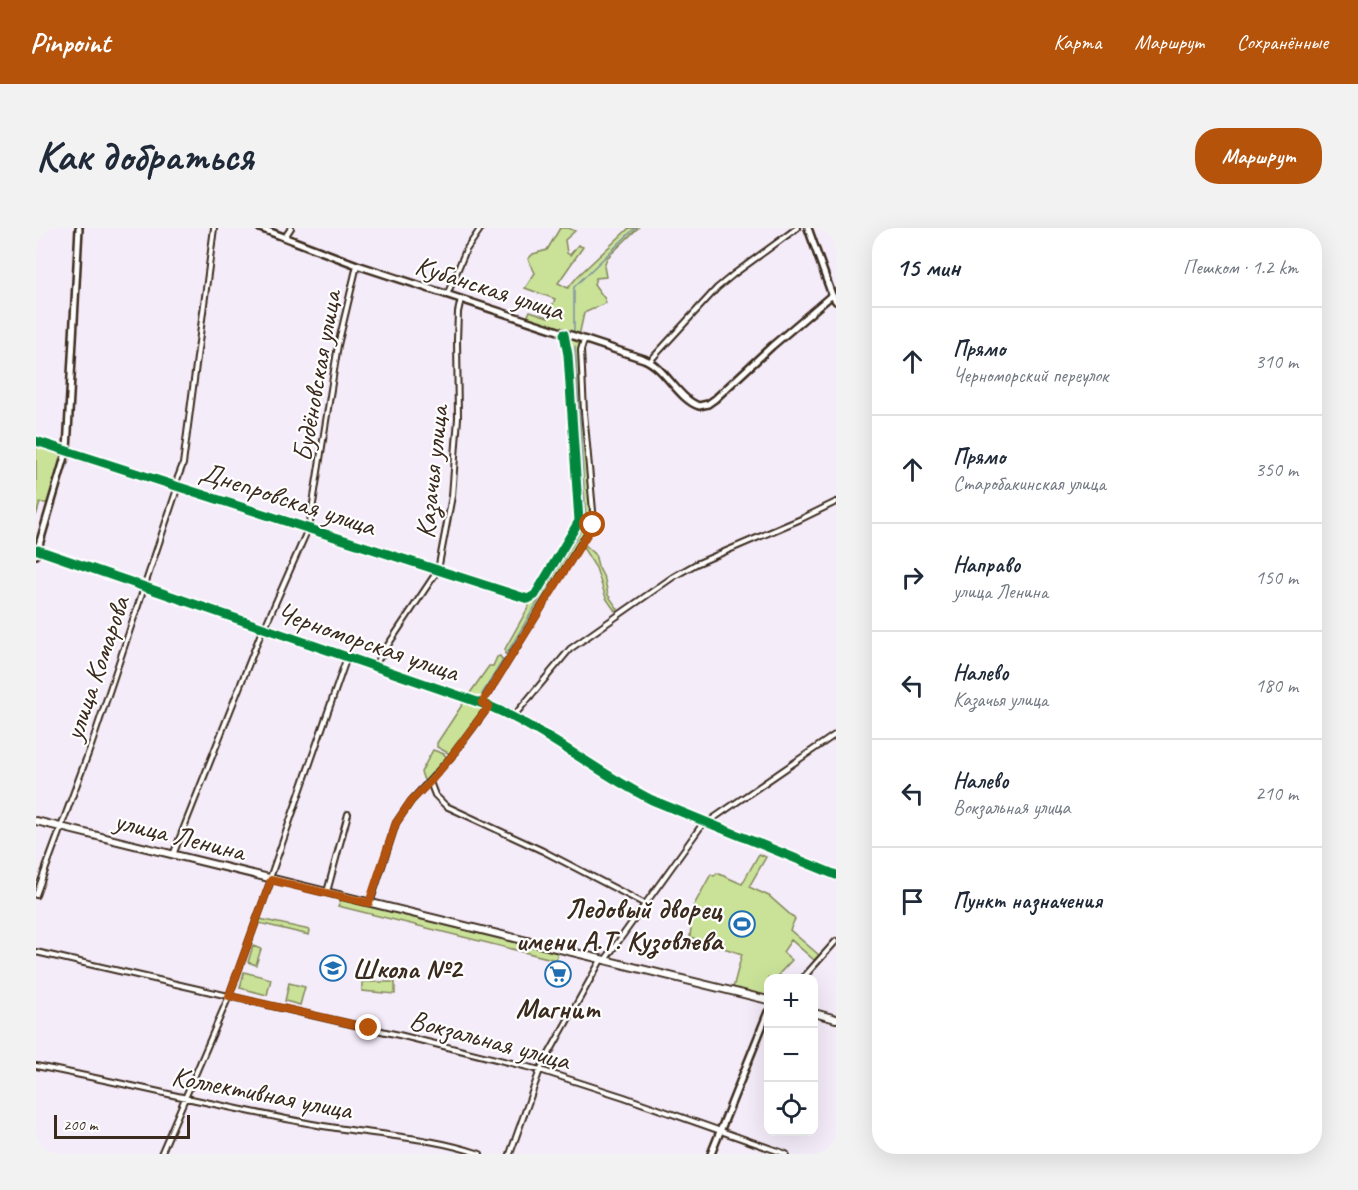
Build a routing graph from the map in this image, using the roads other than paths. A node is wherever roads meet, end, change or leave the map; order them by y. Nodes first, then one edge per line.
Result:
1 (79, 228) edge
2 (214, 228) edge
3 (260, 228) edge
4 (291, 228) edge
5 (481, 228) edge
6 (797, 228) edge
7 (808, 228) edge
8 (285, 237) junction
9 (357, 265) junction
10 (447, 295) junction
11 (832, 295) junction
12 (461, 299) junction
13 (836, 301) edge
14 (564, 334) junction
15 (584, 340) junction
16 (650, 362) junction
17 (36, 441) edge
18 (67, 450) junction
19 (176, 485) junction
20 (836, 502) edge
21 (309, 529) junction
22 (37, 552) edge
23 (438, 570) junction
24 (145, 587) junction
25 (264, 628) junction
26 (347, 657) junction
27 (375, 666) junction
28 (482, 703) junction
29 (489, 706) junction
30 (513, 717) junction
31 (836, 734) edge
32 (430, 782) junction
33 (348, 814) dead end
34 (36, 821) edge
35 (706, 823) junction
36 (61, 826) junction
37 (174, 855) junction
38 (836, 875) edge
39 (270, 879) junction
40 (327, 893) junction
41 (36, 895) edge
42 (369, 903) junction
43 (645, 904) junction
44 (836, 941) edge
45 (36, 952) edge
46 (603, 960) junction
47 (807, 974) edge
48 (229, 996) junction
49 (764, 999) edge
50 (818, 1014) edge
51 (836, 1019) edge
52 (764, 1022) edge
53 (36, 1066) edge
54 (540, 1070) junction
55 (185, 1097) junction
56 (720, 1130) junction
57 (161, 1154) edge
58 (480, 1154) edge
59 (510, 1154) edge
60 (711, 1154) edge
61 (786, 1154) edge

1 - 18 street
2 - 19 street, улица Комарова
3 - 8 street, Кубанская улица
4 - 8 street
5 - 10 street
6 - 16 street
7 - 11 street
8 - 9 street, Кубанская улица
9 - 10 street, Кубанская улица
9 - 21 street, Будёновская улица
10 - 12 street, Кубанская улица
11 - 13 street
11 - 16 street, Кубанская улица
12 - 14 street, Кубанская улица
12 - 23 street, Казачья улица
14 - 15 street, Кубанская улица
14 - 23 street, Днепровская улица
15 - 16 street, Кубанская улица
15 - 28 street
17 - 18 street, Днепровская улица
18 - 19 street, Днепровская улица
18 - 22 street
19 - 21 street, Днепровская улица
19 - 24 street, улица Комарова
20 - 30 street
21 - 23 street, Днепровская улица
21 - 25 street, Будёновская улица
22 - 24 street, Черноморская улица
23 - 27 street, Казачья улица
24 - 25 street, Черноморская улица
24 - 36 street, улица Комарова
25 - 26 street, Черноморская улица
25 - 37 street, Будёновская улица
26 - 27 street, Черноморская улица
26 - 39 street
27 - 28 street, Черноморская улица
28 - 29 street, Черноморская улица
29 - 30 street, Черноморская улица
29 - 32 street
30 - 35 street, Черноморская улица
31 - 35 street
32 - 42 street
32 - 43 street
33 - 40 street
34 - 36 main road, улица Ленина
35 - 38 street, Черноморская улица
35 - 43 street
36 - 37 main road, улица Ленина
36 - 41 street, улица Комарова
37 - 39 main road, улица Ленина
39 - 40 main road, улица Ленина
39 - 48 street
40 - 42 main road, улица Ленина
42 - 46 main road, улица Ленина
43 - 46 street
44 - 47 street
45 - 48 street, Вокзальная улица
46 - 49 main road, улица Ленина
46 - 54 street
48 - 54 street, Вокзальная улица
48 - 55 street
50 - 51 main road
52 - 56 street
53 - 55 street, Коллективная улица
54 - 56 street, Вокзальная улица
54 - 59 street
55 - 57 street
55 - 58 street, Коллективная улица
56 - 60 street
56 - 61 street, Вокзальная улица

